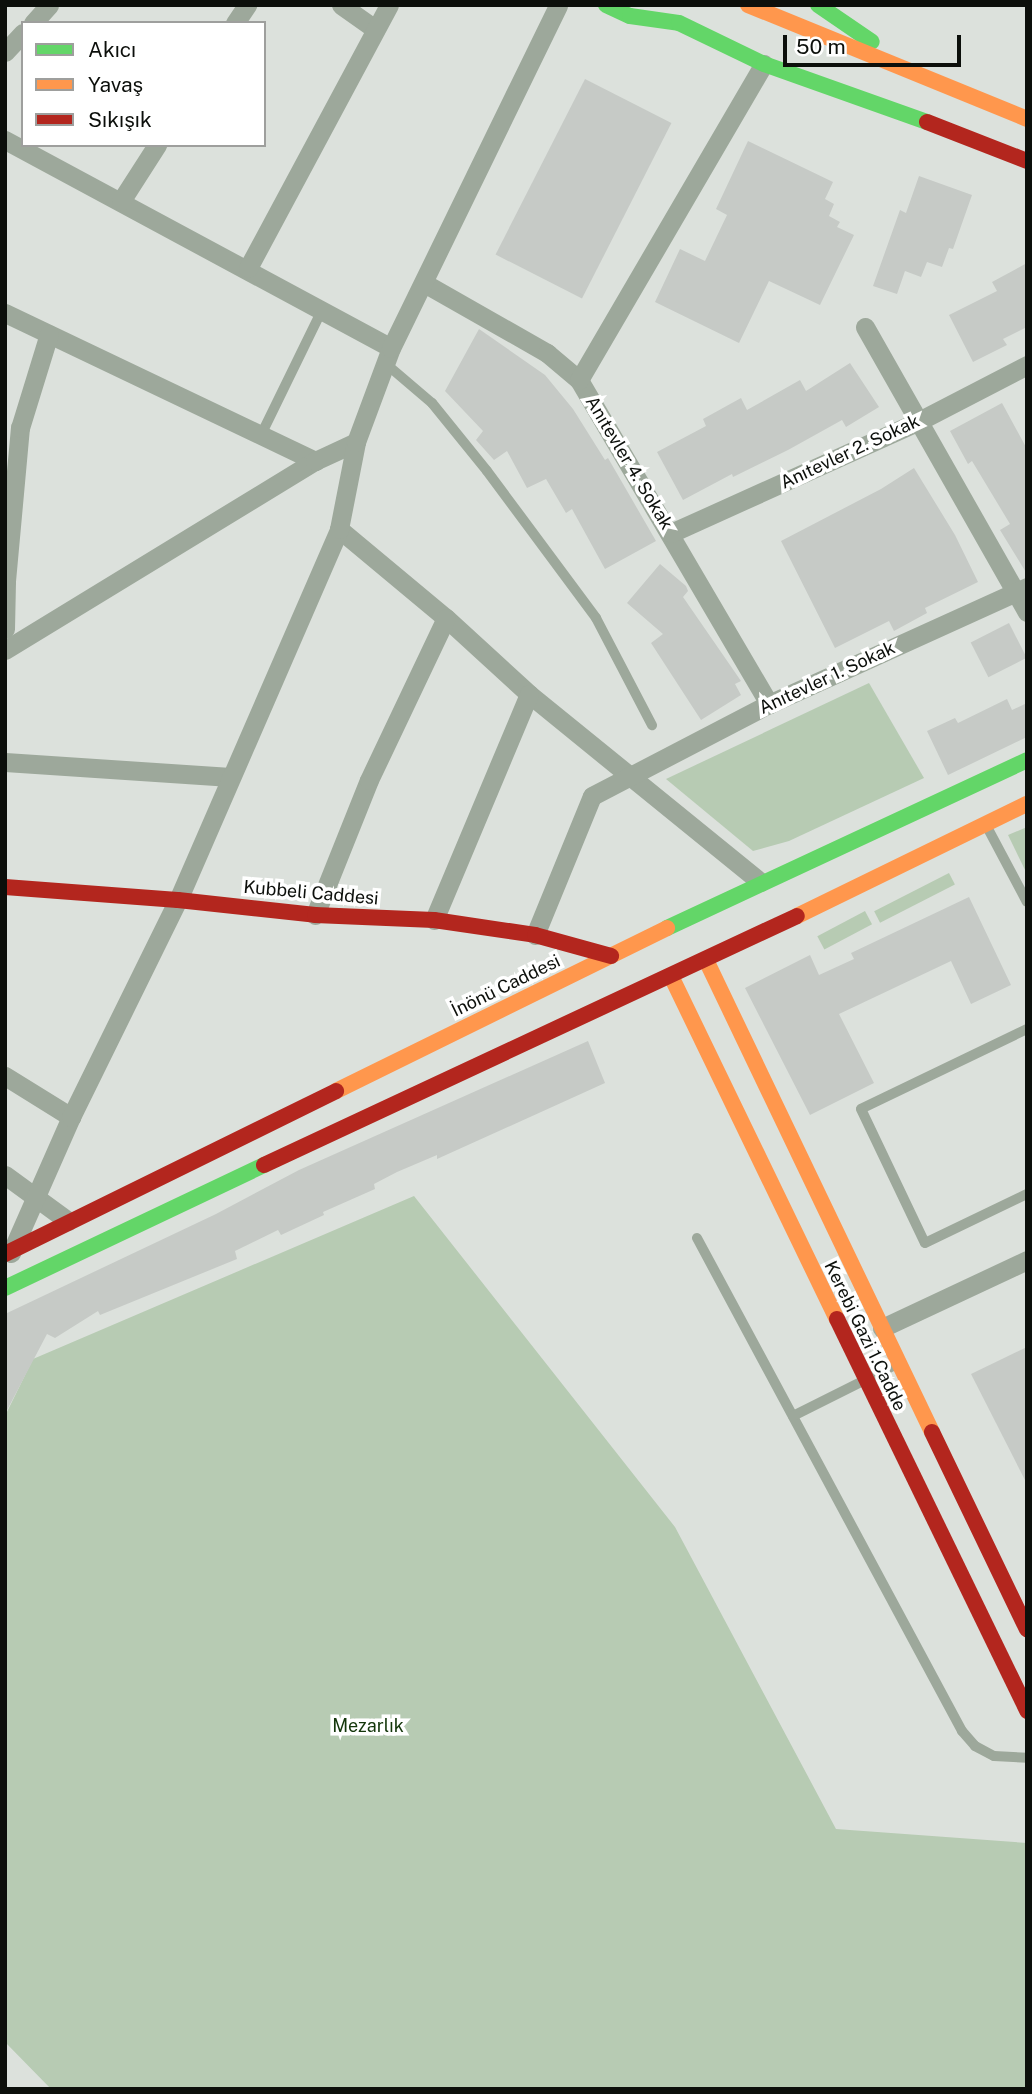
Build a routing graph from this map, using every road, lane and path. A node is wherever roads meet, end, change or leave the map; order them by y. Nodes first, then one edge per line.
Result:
1 (49, 5) edge
2 (247, 5) edge
3 (341, 5) edge
4 (389, 5) edge
5 (558, 5) edge
6 (606, 5) edge
7 (688, 5) edge
8 (748, 5) edge
9 (818, 5) edge
10 (35, 21) edge
11 (236, 21) edge
12 (679, 23) junction
13 (375, 29) junction
14 (21, 35) edge
15 (5, 52) edge
16 (764, 64) junction
17 (964, 96) junction
18 (1027, 119) edge
19 (5, 140) edge
20 (156, 147) edge
21 (1027, 161) edge
22 (121, 201) junction
23 (248, 268) junction
24 (424, 284) junction
25 (323, 310) junction
26 (5, 313) edge
27 (865, 327) dead end
28 (50, 334) junction
29 (388, 356) junction
30 (1027, 365) edge
31 (579, 380) junction
32 (919, 421) junction
33 (261, 435) junction
34 (355, 442) junction
35 (315, 461) junction
36 (339, 529) junction
37 (671, 533) junction
38 (1021, 590) edge
39 (1027, 612) edge
40 (446, 618) junction
41 (5, 629) edge
42 (5, 650) edge
43 (530, 694) junction
44 (769, 704) junction
45 (652, 725) dead end
46 (1027, 760) edge
47 (5, 762) edge
48 (631, 775) junction
49 (231, 777) junction
50 (1027, 804) edge
51 (986, 824) junction
52 (760, 882) junction
53 (5, 887) edge
54 (178, 900) junction
55 (1027, 902) edge
56 (316, 915) junction
57 (434, 920) junction
58 (535, 935) junction
59 (611, 956) junction
60 (706, 960) junction
61 (671, 976) junction
62 (1027, 1029) edge
63 (5, 1076) edge
64 (71, 1117) junction
65 (5, 1175) edge
66 (1027, 1194) edge
67 (37, 1195) junction
68 (68, 1221) junction
69 (697, 1238) dead end
70 (8, 1256) edge
71 (1027, 1260) edge
72 (5, 1288) edge
73 (865, 1335) junction
74 (899, 1363) junction
75 (866, 1380) junction
76 (793, 1416) junction
77 (1027, 1629) edge
78 (1027, 1711) edge
79 (1027, 1758) edge

1 - 10 street
2 - 11 street
3 - 13 street
4 - 13 street
5 - 24 street
6 - 12 street
7 - 12 street
8 - 17 street
9 - 17 street
12 - 16 street
13 - 23 street
14 - 15 street
16 - 21 street
16 - 31 street
17 - 18 street
19 - 22 street
20 - 22 street
22 - 23 street
23 - 25 street
24 - 29 street
24 - 31 street, Anıtevler 4. Sokak
25 - 29 street
25 - 33 lane
26 - 28 street
27 - 32 street
28 - 33 street
28 - 41 street
29 - 34 street
29 - 45 lane
30 - 32 street, Anıtevler 2. Sokak
31 - 37 street, Anıtevler 4. Sokak
32 - 37 street, Anıtevler 2. Sokak
32 - 38 street
33 - 35 street
34 - 35 street
34 - 36 street
35 - 42 street
36 - 40 street
36 - 49 street
37 - 44 street, Anıtevler 4. Sokak
38 - 39 street
38 - 44 street, Anıtevler 1. Sokak
40 - 43 street
40 - 56 street
43 - 48 street
43 - 57 street
44 - 48 street, Anıtevler 1. Sokak
46 - 52 street, İnönü Caddesi
47 - 49 street
48 - 52 street
48 - 58 street, Anıtevler 1. Sokak
49 - 54 street
50 - 51 street
51 - 55 lane
51 - 60 street
52 - 59 street, İnönü Caddesi
53 - 54 street, Kubbeli Caddesi
54 - 56 street, Kubbeli Caddesi
54 - 64 street
56 - 57 street, Kubbeli Caddesi
57 - 58 street, Kubbeli Caddesi
58 - 59 street, Kubbeli Caddesi
59 - 68 street, İnönü Caddesi
60 - 61 street
60 - 73 street, Kerebi Gazi 1.Cadde
61 - 72 street
61 - 73 street, Kerebi Gazi 1.Cadde
62 - 66 lane
63 - 64 street
64 - 67 street
65 - 67 street
67 - 68 street
67 - 70 street
68 - 70 street, İnönü Caddesi
69 - 76 lane
71 - 73 street
73 - 74 street, Kerebi Gazi 1.Cadde
73 - 75 street, Kerebi Gazi 1.Cadde
74 - 75 lane
74 - 77 street, Kerebi Gazi 1.Cadde
75 - 76 lane
75 - 78 street, Kerebi Gazi 1.Cadde
76 - 79 lane

